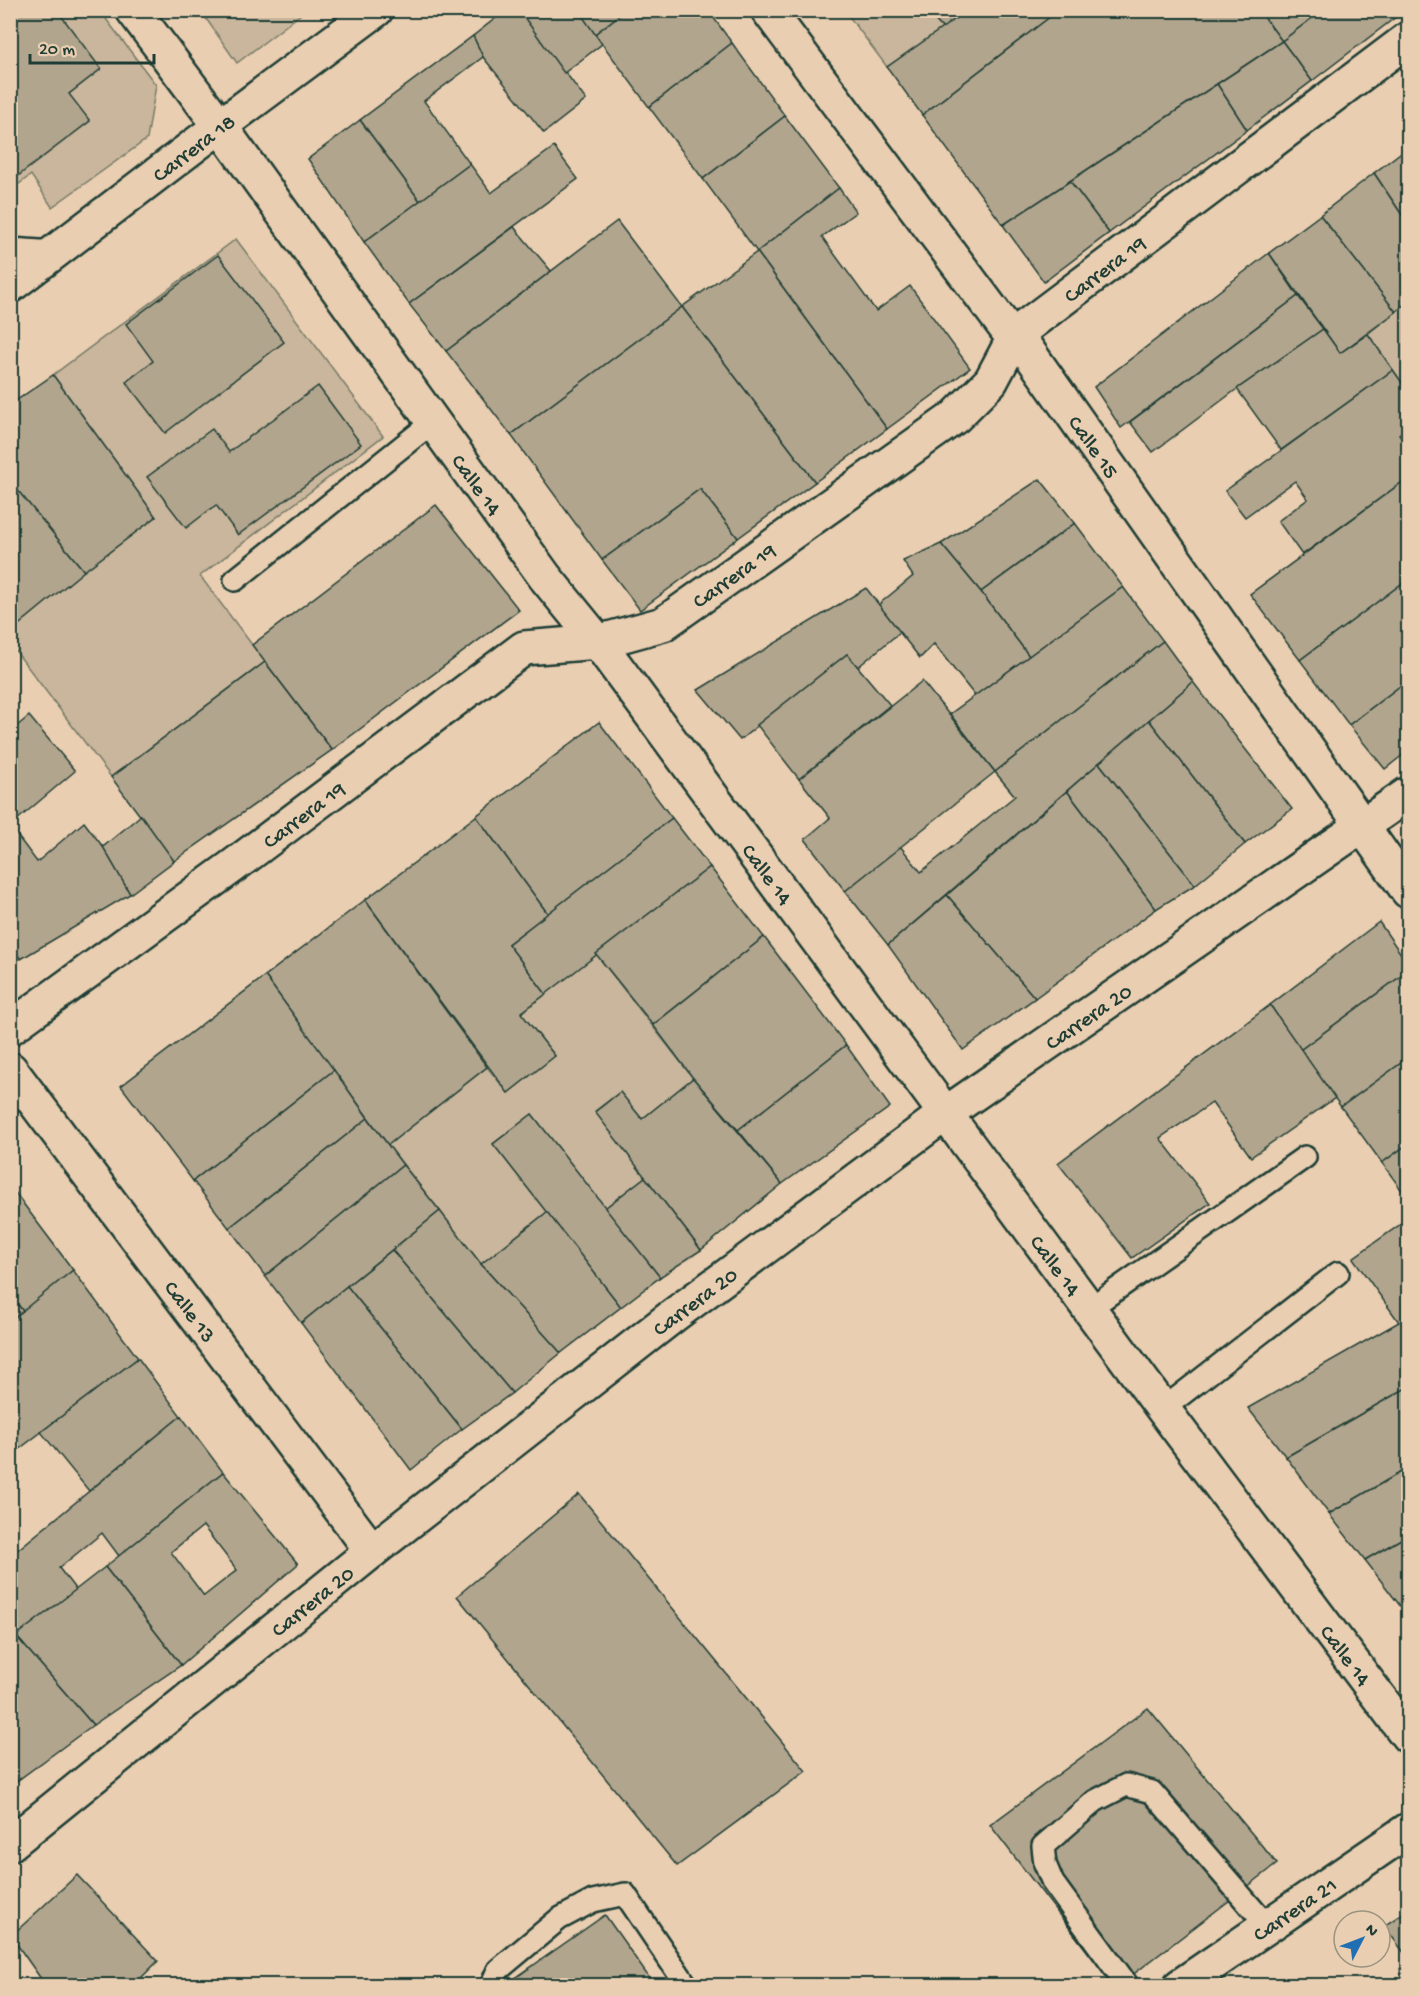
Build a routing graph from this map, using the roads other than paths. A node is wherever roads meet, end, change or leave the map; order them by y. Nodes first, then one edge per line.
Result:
1 (133, 10) edge
2 (376, 10) edge
3 (768, 10) edge
4 (1408, 39) edge
5 (220, 126) junction
6 (10, 249) edge
7 (55, 252) junction
8 (10, 286) edge
9 (1016, 334) junction
10 (434, 421) junction
11 (235, 580) dead end
12 (598, 642) junction
13 (1408, 794) edge
14 (1362, 825) junction
15 (1408, 891) edge
16 (10, 1028) edge
17 (10, 1069) edge
18 (945, 1114) junction
19 (1305, 1157) dead end
20 (1338, 1273) dead end
21 (1090, 1308) junction
22 (1163, 1409) junction
23 (372, 1551) junction
24 (1408, 1736) edge
25 (1408, 1830) edge
26 (10, 1844) edge
27 (1268, 1927) junction
28 (491, 1986) edge
29 (687, 1986) edge
30 (1128, 1986) edge
31 (1180, 1986) edge

1 - 5 street, Calle 14
2 - 5 street, Carrera 18
3 - 9 street, Calle 15
4 - 9 street, Carrera 19
5 - 7 street, Carrera 18
5 - 10 street, Calle 14
6 - 7 lane
7 - 8 street, Carrera 18
9 - 12 street, Carrera 19
9 - 14 street, Calle 15
10 - 11 lane
10 - 12 street, Calle 14
12 - 16 street, Carrera 19
12 - 18 street, Calle 14
13 - 14 street, Carrera 20
14 - 15 street, Calle 15
14 - 18 street, Carrera 20
17 - 23 street, Calle 13
18 - 21 street, Calle 14
18 - 23 street, Carrera 20
19 - 21 lane
20 - 22 lane
21 - 22 street, Calle 14
22 - 24 street, Calle 14
23 - 26 street, Carrera 20
25 - 27 street, Carrera 21
27 - 30 lane
27 - 31 street, Carrera 21
28 - 29 lane

